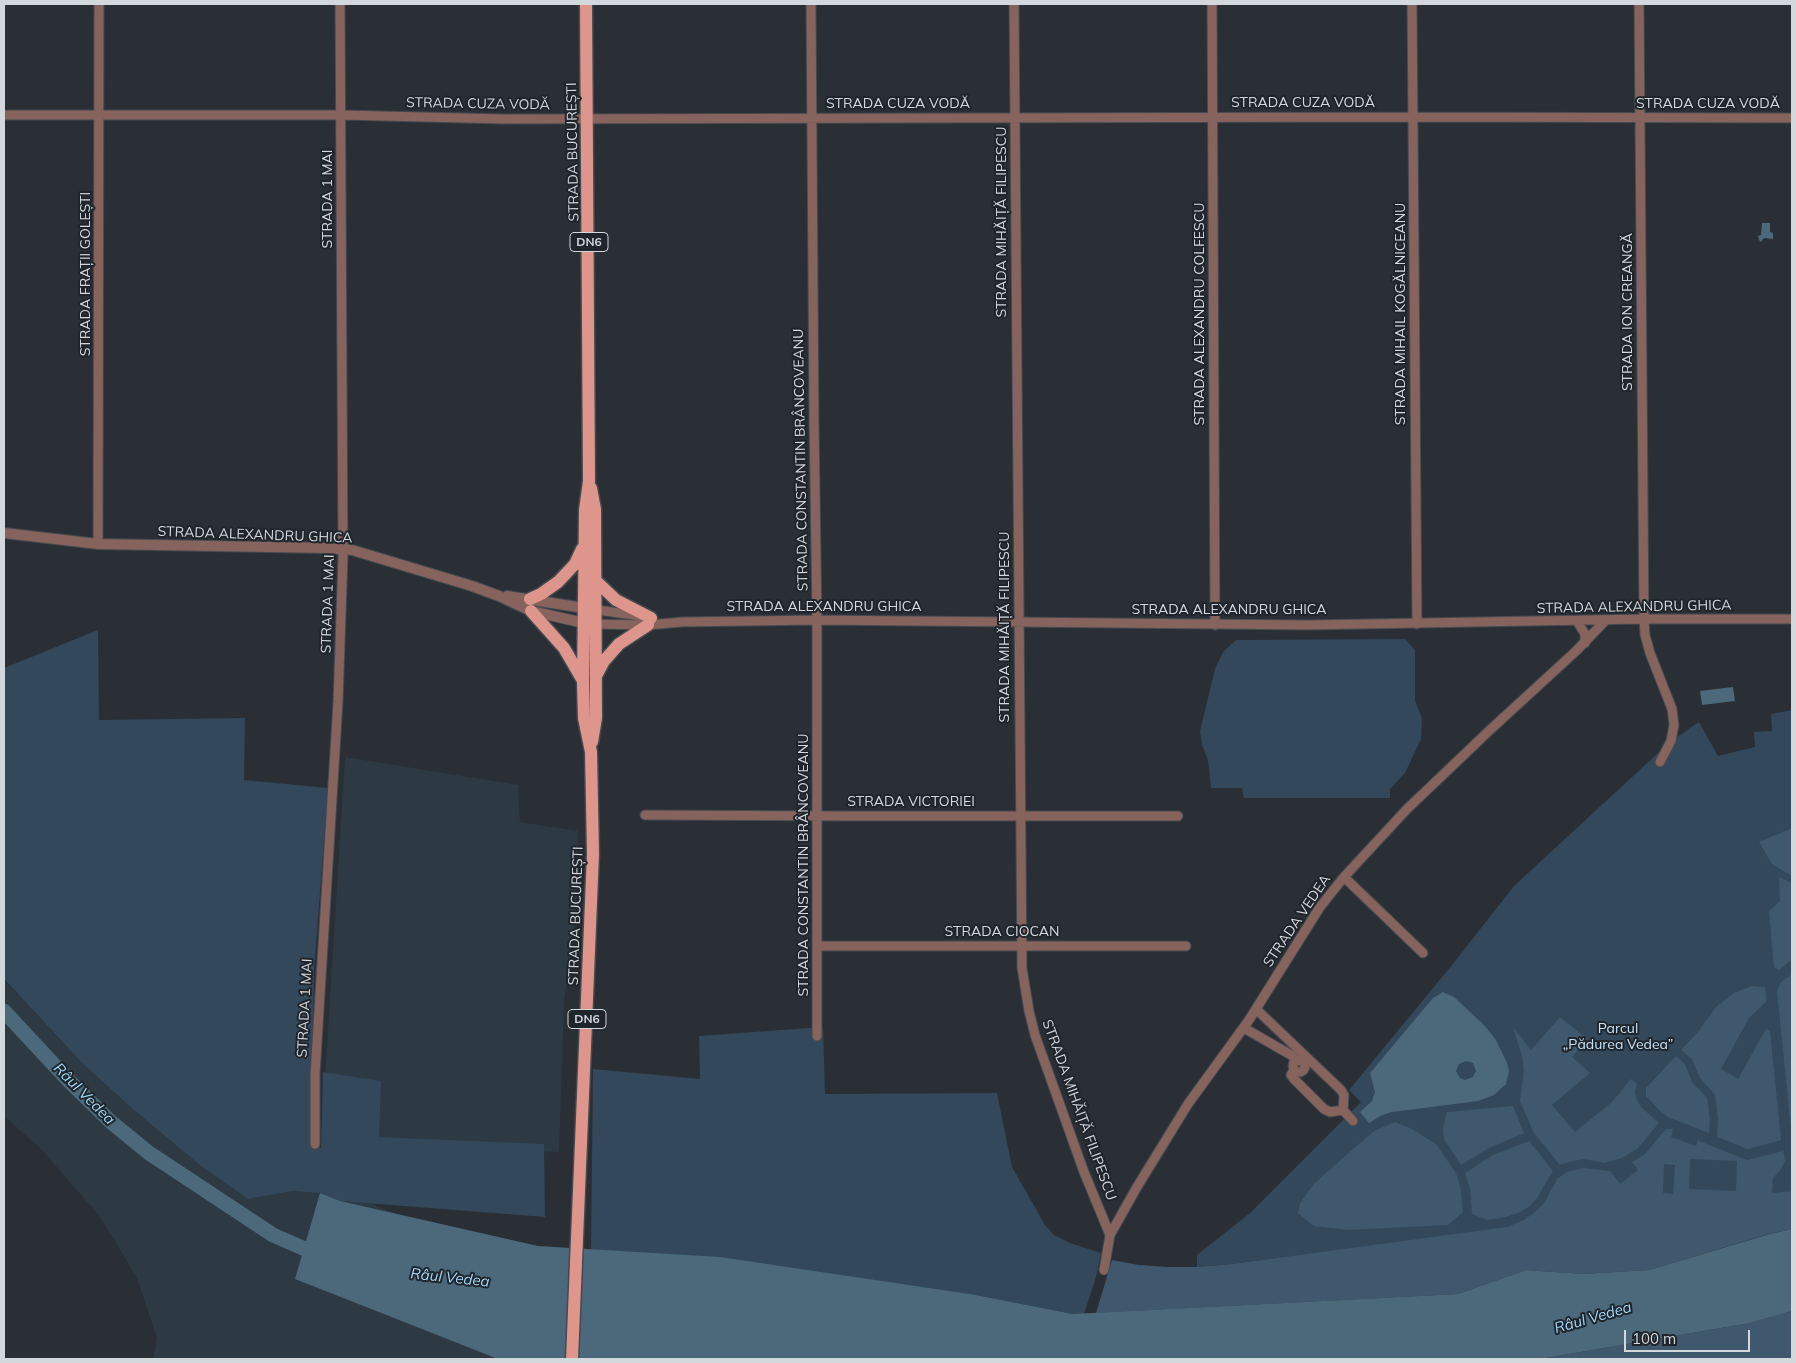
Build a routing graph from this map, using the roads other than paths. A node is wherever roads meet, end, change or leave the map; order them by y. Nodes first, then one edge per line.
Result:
1 (99, 4) edge
2 (340, 4) edge
3 (586, 4) edge
4 (811, 4) edge
5 (1014, 4) edge
6 (1212, 4) edge
7 (1412, 4) edge
8 (1639, 4) edge
9 (4, 115) edge
10 (100, 115) junction
11 (342, 115) junction
12 (1015, 117) junction
13 (1213, 117) junction
14 (1413, 117) junction
15 (587, 118) junction
16 (811, 118) junction
17 (1640, 118) junction
18 (1792, 118) edge
19 (589, 481) junction
20 (4, 533) edge
21 (98, 544) junction
22 (584, 544) junction
23 (344, 549) junction
24 (595, 580) junction
25 (530, 605) junction
26 (589, 609) junction
27 (1644, 619) junction
28 (1792, 619) edge
29 (818, 620) junction
30 (1606, 620) junction
31 (649, 621) junction
32 (1577, 621) junction
33 (1019, 622) junction
34 (589, 624) junction
35 (1417, 624) junction
36 (1215, 625) junction
37 (1585, 643) junction
38 (589, 681) junction
39 (1660, 762) dead end
40 (645, 815) dead end
41 (1020, 815) junction
42 (818, 816) junction
43 (1178, 816) dead end
44 (1344, 877) junction
45 (817, 946) junction
46 (1021, 946) junction
47 (1186, 946) dead end
48 (1423, 953) dead end
49 (1256, 1009) junction
50 (1244, 1028) junction
51 (818, 1036) dead end
52 (1300, 1062) junction
53 (1343, 1110) junction
54 (1353, 1121) dead end
55 (316, 1144) dead end
56 (1110, 1235) junction
57 (1104, 1270) dead end
58 (572, 1359) edge

1 - 10 street, STRADA FRAȚII GOLEȘTI
2 - 11 street, STRADA 1 MAI
3 - 15 main road, STRADA BUCUREȘTI / DN6
4 - 16 street, STRADA CONSTANTIN BRÂNCOVEANU
5 - 12 street, STRADA MIHĂIȚĂ FILIPESCU
6 - 13 street, STRADA ALEXANDRU COLFESCU
7 - 14 street, STRADA MIHAIL KOGĂLNICEANU
8 - 17 street, STRADA ION CREANGĂ
9 - 10 street, STRADA CUZA VODĂ
10 - 11 street, STRADA CUZA VODĂ
10 - 21 street, STRADA FRAȚII GOLEȘTI
11 - 15 street, STRADA CUZA VODĂ
11 - 23 street, STRADA 1 MAI
12 - 13 street, STRADA CUZA VODĂ
12 - 16 street, STRADA CUZA VODĂ
12 - 33 street, STRADA MIHĂIȚĂ FILIPESCU
13 - 14 street, STRADA CUZA VODĂ
13 - 36 street, STRADA ALEXANDRU COLFESCU
14 - 17 street, STRADA CUZA VODĂ
14 - 35 street, STRADA MIHAIL KOGĂLNICEANU
15 - 16 street, STRADA CUZA VODĂ
15 - 19 main road, STRADA BUCUREȘTI / DN6
16 - 29 street, STRADA CONSTANTIN BRÂNCOVEANU
17 - 18 street, STRADA CUZA VODĂ
17 - 27 street, STRADA ION CREANGĂ
19 - 22 main road, STRADA BUCUREȘTI / DN6
19 - 24 main road, STRADA BUCUREȘTI / DN6
20 - 21 street, STRADA ALEXANDRU GHICA
21 - 23 street, STRADA ALEXANDRU GHICA
22 - 25 main road
22 - 26 main road, STRADA BUCUREȘTI / DN6
23 - 25 street, STRADA ALEXANDRU GHICA
23 - 55 street, STRADA 1 MAI
24 - 26 main road, STRADA BUCUREȘTI / DN6
24 - 31 main road
25 - 26 street, STRADA ALEXANDRU GHICA
25 - 34 street, STRADA ALEXANDRU GHICA
25 - 38 main road
26 - 31 street, STRADA ALEXANDRU GHICA
26 - 34 main road, STRADA BUCUREȘTI / DN6
27 - 28 street, STRADA ALEXANDRU GHICA
27 - 30 street, STRADA ALEXANDRU GHICA
27 - 39 street, STRADA ION CREANGĂ
29 - 31 street, STRADA ALEXANDRU GHICA
29 - 33 street, STRADA ALEXANDRU GHICA
29 - 42 street, STRADA CONSTANTIN BRÂNCOVEANU
30 - 32 street, STRADA ALEXANDRU GHICA
30 - 37 street, STRADA VEDEA
31 - 34 street, STRADA ALEXANDRU GHICA
31 - 38 main road
32 - 35 street, STRADA ALEXANDRU GHICA
32 - 37 street
33 - 36 street, STRADA ALEXANDRU GHICA
33 - 41 street, STRADA MIHĂIȚĂ FILIPESCU
34 - 38 main road, STRADA BUCUREȘTI / DN6
35 - 36 street, STRADA ALEXANDRU GHICA
37 - 44 street, STRADA VEDEA
38 - 58 main road, STRADA BUCUREȘTI / DN6
40 - 42 street, STRADA VICTORIEI
41 - 42 street, STRADA VICTORIEI
41 - 43 street, STRADA VICTORIEI
41 - 46 street, STRADA MIHĂIȚĂ FILIPESCU
42 - 45 street, STRADA CONSTANTIN BRÂNCOVEANU
44 - 48 street
44 - 49 street, STRADA VEDEA
45 - 46 street, STRADA CIOCAN
45 - 51 street, STRADA CONSTANTIN BRÂNCOVEANU
46 - 47 street, STRADA CIOCAN
46 - 56 street, STRADA MIHĂIȚĂ FILIPESCU
49 - 50 street, STRADA VEDEA
49 - 52 street
50 - 52 street
50 - 56 street, STRADA VEDEA
52 - 53 street
52 - 53 street
53 - 54 street
56 - 57 street, STRADA VEDEA

